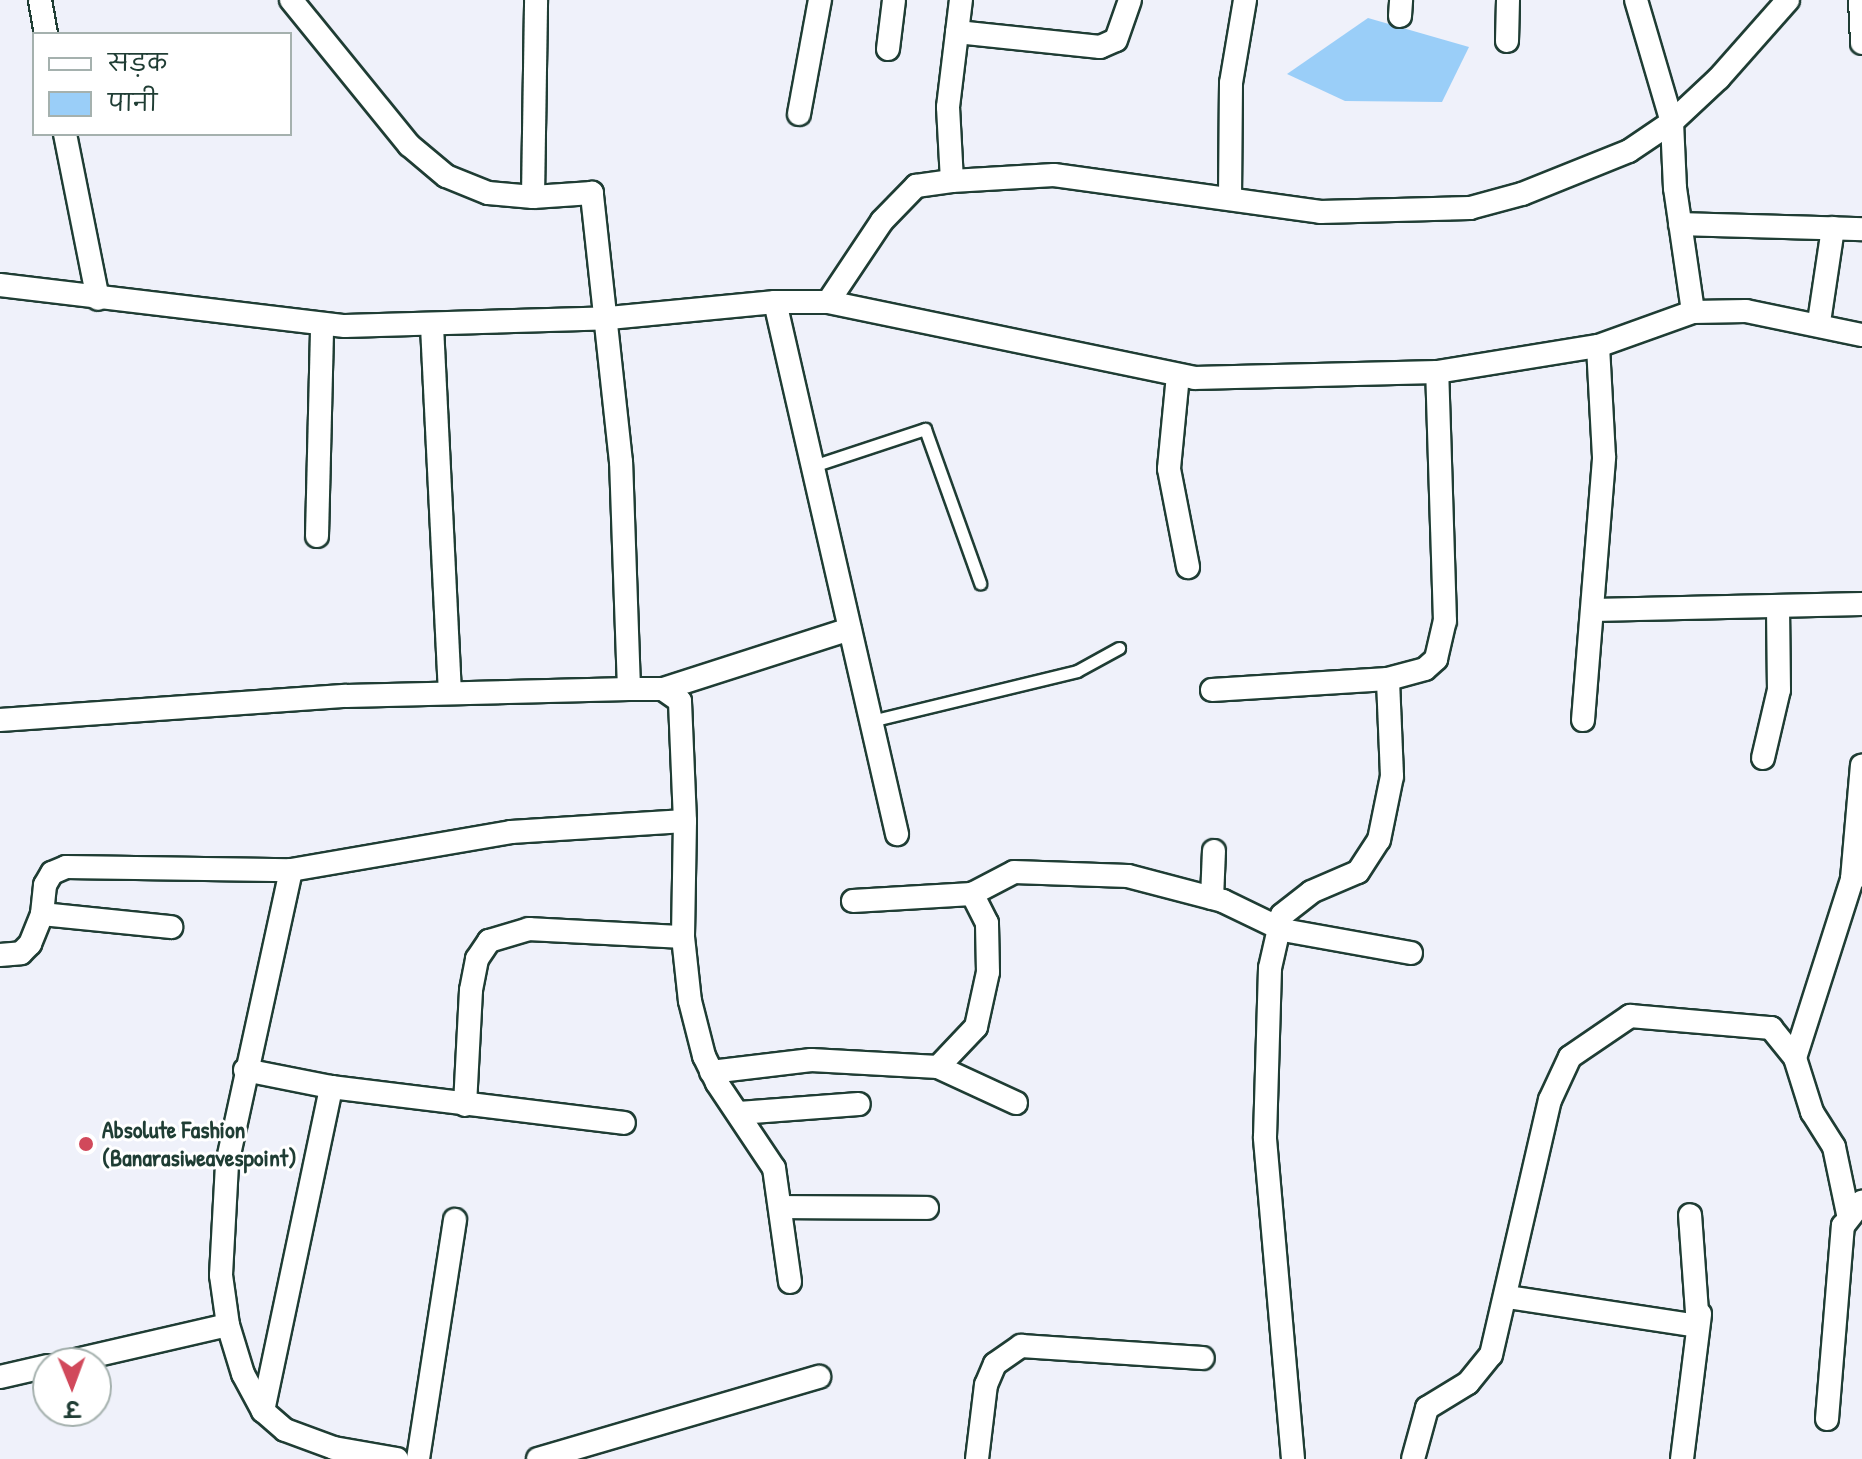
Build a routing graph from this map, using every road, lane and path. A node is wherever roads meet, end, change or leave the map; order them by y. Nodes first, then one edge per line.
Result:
1 (40, 0) edge
2 (291, 0) edge
3 (536, 0) edge
4 (820, 0) edge
5 (894, 0) edge
6 (961, 0) edge
7 (1130, 0) edge
8 (1245, 0) edge
9 (1508, 0) edge
10 (1636, 0) edge
11 (1788, 0) edge
12 (1860, 0) edge
13 (46, 32) edge
14 (957, 32) junction
15 (1507, 41) dead end
16 (1862, 43) edge
17 (888, 49) dead end
18 (799, 114) dead end
19 (1672, 122) junction
20 (65, 136) edge
21 (952, 181) junction
22 (533, 197) junction
23 (1230, 198) junction
24 (1680, 224) junction
25 (1833, 228) junction
26 (1862, 229) edge
27 (0, 285) edge
28 (98, 299) junction
29 (775, 302) junction
30 (828, 302) junction
31 (1693, 312) junction
32 (609, 318) junction
33 (1819, 322) junction
34 (322, 325) junction
35 (432, 326) junction
36 (1862, 335) edge
37 (1598, 346) junction
38 (1437, 372) junction
39 (1178, 375) junction
40 (813, 466) junction
41 (317, 536) dead end
42 (1188, 567) dead end
43 (980, 583) dead end
44 (1862, 604) edge
45 (1778, 606) junction
46 (1593, 610) junction
47 (850, 629) junction
48 (1119, 648) dead end
49 (1388, 679) junction
50 (629, 689) junction
51 (663, 689) junction
52 (1212, 690) dead end
53 (450, 693) junction
54 (0, 720) edge
55 (1583, 720) dead end
56 (871, 721) junction
57 (1763, 758) dead end
58 (1862, 765) edge
59 (685, 821) junction
60 (897, 834) dead end
61 (1214, 851) dead end
62 (291, 870) junction
63 (1857, 876) edge
64 (972, 894) junction
65 (1212, 898) junction
66 (853, 901) dead end
67 (42, 914) junction
68 (1275, 926) junction
69 (171, 927) dead end
70 (683, 937) junction
71 (1411, 953) dead end
72 (0, 955) edge
73 (1795, 1058) junction
74 (938, 1067) junction
75 (245, 1070) junction
76 (711, 1072) junction
77 (331, 1087) junction
78 (1016, 1103) dead end
79 (859, 1104) dead end
80 (465, 1105) junction
81 (739, 1113) junction
82 (624, 1123) dead end
83 (783, 1207) junction
84 (927, 1208) dead end
85 (1855, 1208) edge
86 (1690, 1215) dead end
87 (455, 1220) dead end
88 (1707, 1258) dead end
89 (790, 1282) dead end
90 (1508, 1297) junction
91 (228, 1325) junction
92 (1698, 1326) junction
93 (112, 1352) edge
94 (1203, 1358) dead end
95 (32, 1370) edge
96 (0, 1377) edge
97 (819, 1377) dead end
98 (263, 1411) junction
99 (1827, 1419) dead end
100 (397, 1459) edge
101 (418, 1459) edge
102 (538, 1459) edge
103 (977, 1459) edge
104 (1293, 1459) edge
105 (1413, 1459) edge
106 (1682, 1459) edge

1 - 13 street
2 - 22 street
3 - 22 street
4 - 18 street
5 - 17 street
6 - 14 street
7 - 14 street
8 - 23 street
9 - 15 street
10 - 19 street
11 - 19 street
12 - 16 street
14 - 21 street
19 - 23 street
19 - 24 street
20 - 28 street
21 - 23 street
21 - 30 street
22 - 32 street
24 - 25 street
24 - 31 street
25 - 26 street
25 - 33 street
27 - 28 street
28 - 34 street
29 - 30 street
29 - 32 street
29 - 40 street
30 - 39 street
31 - 33 street
31 - 37 street
32 - 35 street
32 - 50 street
33 - 36 street
34 - 35 street
34 - 41 street
35 - 53 street
37 - 38 street
37 - 46 street
38 - 39 street
38 - 49 street
39 - 42 street
40 - 43 lane
40 - 47 street
44 - 45 street
45 - 46 street
45 - 57 street
46 - 55 street
47 - 51 street
47 - 56 street
48 - 56 lane
49 - 52 street
49 - 68 street
50 - 51 street
50 - 53 street
51 - 59 street
53 - 54 street
56 - 60 street
58 - 63 street
59 - 62 street
59 - 70 street
61 - 65 street
62 - 67 street
62 - 75 street
63 - 73 street
64 - 65 street
64 - 66 street
64 - 74 street
65 - 68 street
67 - 69 street
67 - 72 street
68 - 71 street
68 - 104 street
70 - 76 street
70 - 80 street
73 - 85 street
73 - 90 street
74 - 76 street
74 - 78 street
75 - 77 street
75 - 91 street
76 - 81 street
77 - 80 street
77 - 98 street
79 - 81 street
80 - 82 street
81 - 83 street
83 - 84 street
83 - 89 street
85 - 99 street
86 - 92 street
87 - 101 street
88 - 92 street
90 - 92 street
90 - 105 street
91 - 93 street
91 - 98 street
92 - 106 street
94 - 103 street
95 - 96 street
97 - 102 street
98 - 100 street

